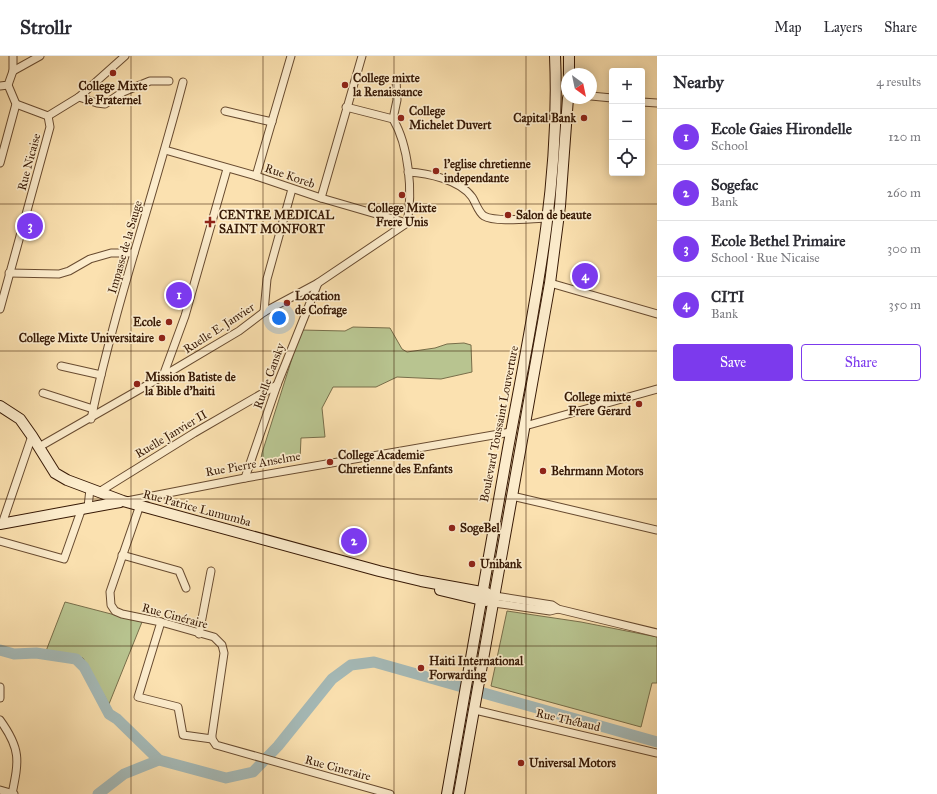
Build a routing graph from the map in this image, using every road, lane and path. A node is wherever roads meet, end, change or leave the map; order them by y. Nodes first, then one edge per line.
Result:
1 (13, 56) edge
2 (40, 56) edge
3 (125, 56) edge
4 (291, 56) edge
5 (362, 56) edge
6 (555, 56) edge
7 (569, 56) edge
8 (569, 68) edge
9 (13, 71) junction
10 (396, 79) dead end
11 (169, 81) dead end
12 (183, 82) dead end
13 (8, 84) junction
14 (0, 86) edge
15 (79, 97) junction
16 (597, 97) edge
17 (609, 98) edge
18 (645, 102) edge
19 (657, 103) edge
20 (16, 104) junction
21 (568, 104) edge
22 (346, 107) junction
23 (225, 111) dead end
24 (48, 116) junction
25 (393, 119) junction
26 (272, 122) junction
27 (165, 150) junction
28 (0, 163) edge
29 (227, 169) junction
30 (408, 172) junction
31 (256, 176) junction
32 (292, 189) junction
33 (321, 198) junction
34 (548, 218) junction
35 (407, 223) junction
36 (134, 253) junction
37 (9, 272) junction
38 (539, 281) junction
39 (318, 283) junction
40 (550, 283) junction
41 (2, 290) edge
42 (0, 309) edge
43 (264, 312) junction
44 (657, 314) edge
45 (61, 366) dead end
46 (101, 375) junction
47 (163, 376) junction
48 (277, 385) junction
49 (657, 389) edge
50 (43, 393) dead end
51 (0, 406) edge
52 (93, 409) junction
53 (91, 419) junction
54 (525, 426) junction
55 (511, 432) junction
56 (32, 436) junction
57 (39, 447) junction
58 (246, 478) junction
59 (94, 491) junction
60 (512, 496) junction
61 (123, 502) junction
62 (140, 505) junction
63 (85, 508) junction
64 (1, 524) edge
65 (657, 530) edge
66 (0, 541) edge
67 (122, 555) junction
68 (211, 571) dead end
69 (186, 588) dead end
70 (482, 595) junction
71 (494, 600) junction
72 (161, 622) junction
73 (657, 633) edge
74 (199, 634) junction
75 (0, 687) edge
76 (0, 698) edge
77 (475, 708) junction
78 (0, 720) edge
79 (212, 739) junction
80 (657, 753) edge
81 (0, 790) edge
82 (13, 794) edge
83 (390, 794) edge
84 (447, 794) edge
85 (460, 794) edge

1 - 9 street
2 - 9 street
3 - 15 street
4 - 26 street
5 - 22 street
6 - 34 main road, Boulevard Toussaint Louverture
7 - 8 main road
9 - 13 street
10 - 25 street
11 - 15 street
12 - 27 street, Impasse de la Sauge
13 - 14 street
13 - 20 street
15 - 24 street
16 - 17 street
18 - 19 street
20 - 24 street
20 - 28 street
21 - 40 main road, Boulevard Toussaint Louverture
22 - 25 street
22 - 33 street
23 - 26 street
24 - 37 street, Rue Nicaise
25 - 30 street
26 - 31 street
27 - 29 street, Rue Koreb
27 - 36 street, Impasse de la Sauge
29 - 31 street, Rue Koreb
29 - 47 street
30 - 34 street
30 - 35 street
31 - 32 street, Rue Koreb
32 - 33 street, Rue Koreb
32 - 43 street
33 - 35 street, Rue Koreb
34 - 38 main road, Boulevard Toussaint Louverture
35 - 39 street, Ruelle E. Janvier
36 - 37 street
36 - 46 street, Impasse de la Sauge
37 - 41 street, Rue Nicaise
38 - 40 main road
38 - 55 main road, Boulevard Toussaint Louverture
39 - 43 street, Ruelle E. Janvier
39 - 48 street, Ruelle Cansky
40 - 44 street
40 - 54 main road, Boulevard Toussaint Louverture
41 - 42 street, Rue Nicaise
43 - 47 street, Ruelle E. Janvier
45 - 46 street
46 - 52 street, Impasse de la Sauge
47 - 53 street, Ruelle E. Janvier
48 - 58 street, Ruelle Cansky
48 - 59 street, Ruelle Janvier II
49 - 54 street
50 - 52 street
51 - 56 main road, Rue Patrice Lumumba
52 - 53 street, Impasse de la Sauge
53 - 57 street, Ruelle E. Janvier
54 - 60 main road, Boulevard Toussaint Louverture
55 - 58 street, Rue Pierre Anselme
55 - 70 main road, Boulevard Toussaint Louverture
56 - 57 main road, Rue Patrice Lumumba
56 - 64 street
57 - 59 main road, Rue Patrice Lumumba
58 - 61 street, Rue Pierre Anselme
59 - 61 main road, Rue Patrice Lumumba
59 - 63 street
60 - 65 street
60 - 71 main road, Boulevard Toussaint Louverture
61 - 62 main road, Rue Patrice Lumumba
61 - 63 main road, Rue Pierre Anselme
62 - 67 street, Rue Cinéraire
62 - 70 main road, Rue Patrice Lumumba
63 - 64 main road, Rue Pierre Anselme
63 - 66 street
67 - 69 street
67 - 72 street, Rue Cinéraire
68 - 74 street
70 - 71 main road, Rue Patrice Lumumba
70 - 84 main road, Boulevard Toussaint Louverture
71 - 73 street
71 - 77 main road, Boulevard Toussaint Louverture
72 - 74 street, Rue Cinéraire
72 - 79 street
74 - 79 street, Rue Cinéraire
75 - 76 street
77 - 80 street, Rue Thébaud
77 - 85 main road, Boulevard Toussaint Louverture
78 - 82 street
79 - 83 street, Rue Cineraire
81 - 82 street

